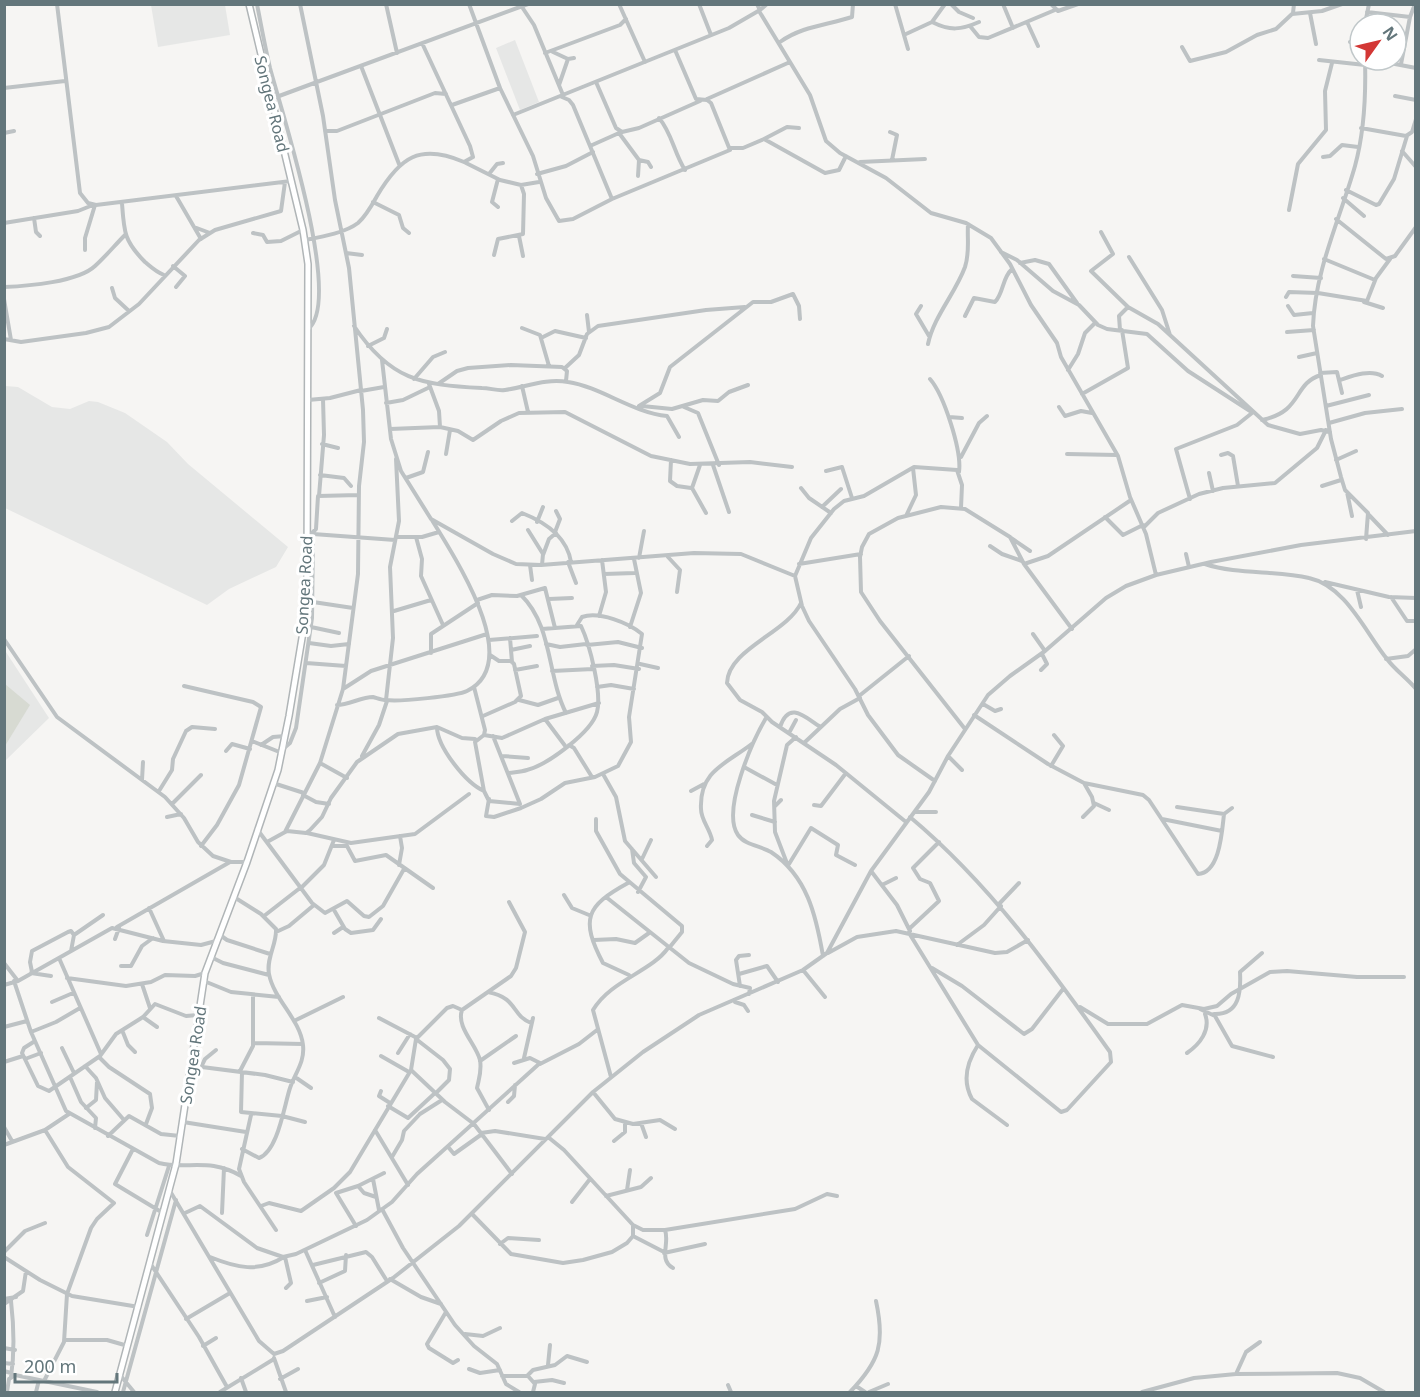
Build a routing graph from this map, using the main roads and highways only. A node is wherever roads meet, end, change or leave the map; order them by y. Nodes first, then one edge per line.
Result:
1 (249, 4) edge
2 (115, 1392) edge

1 - 2 highway, Songea Road

